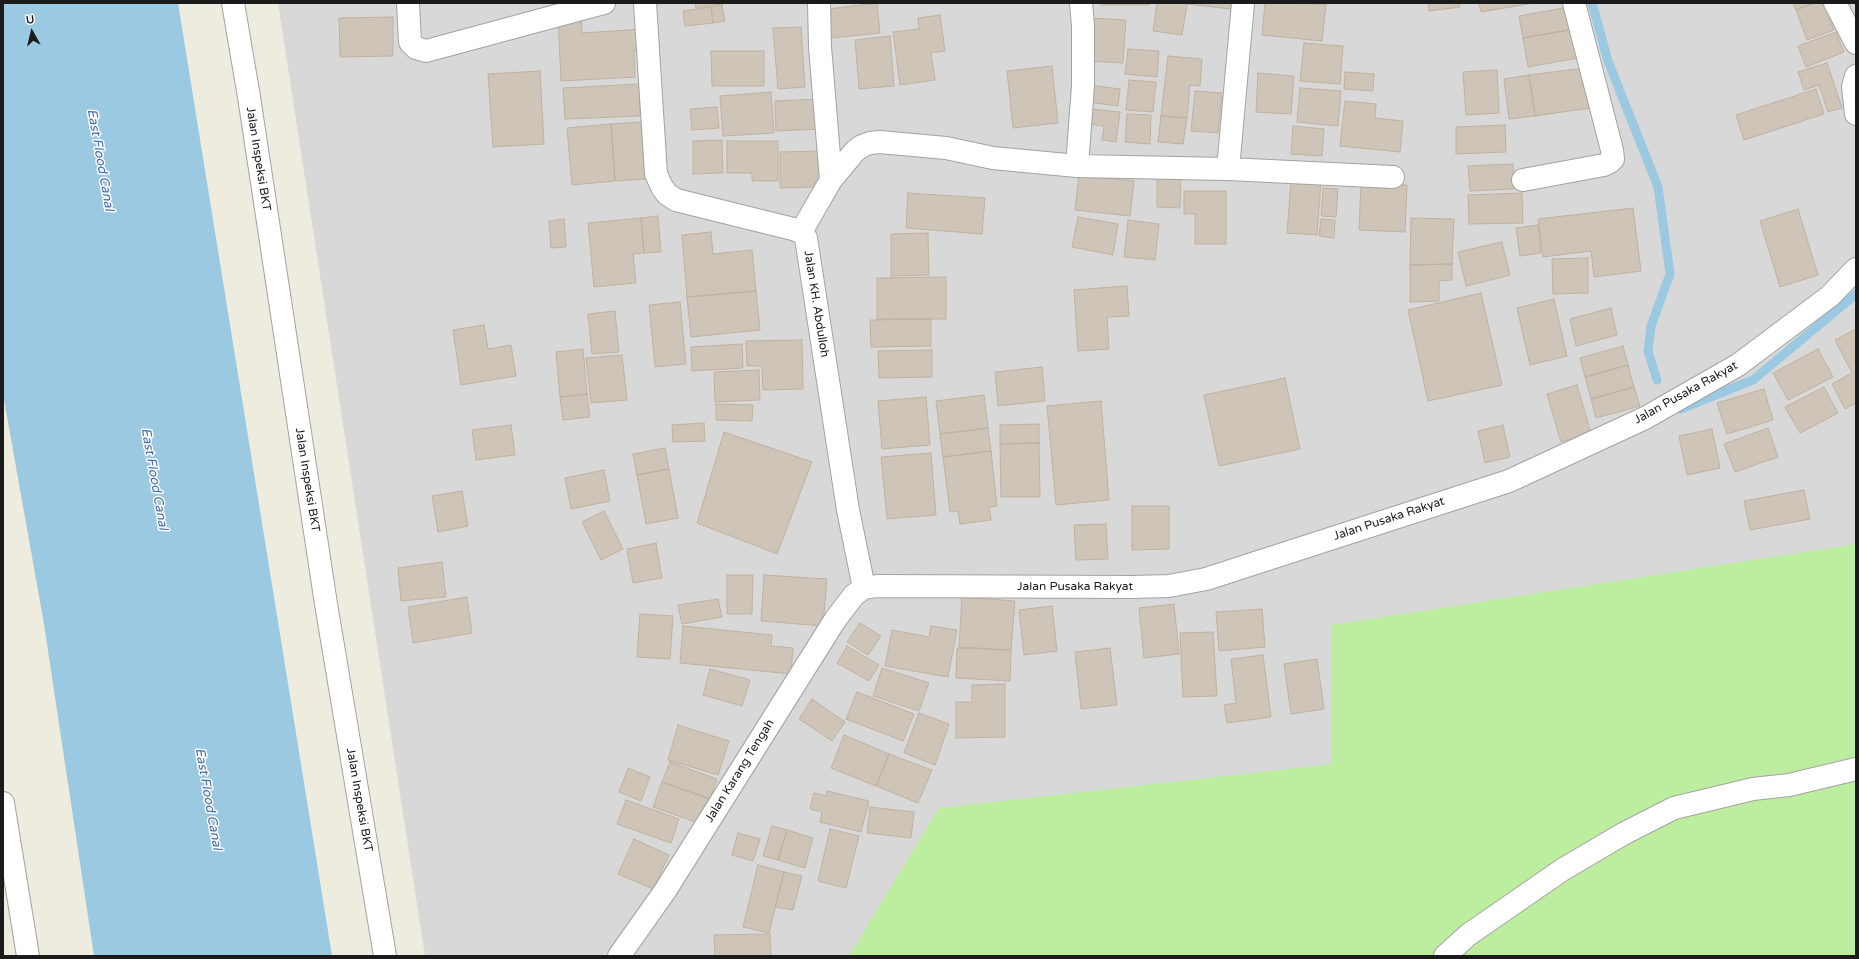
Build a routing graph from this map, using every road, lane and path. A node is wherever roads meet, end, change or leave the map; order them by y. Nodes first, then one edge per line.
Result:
1 (233, 3) edge
2 (408, 3) edge
3 (604, 3) edge
4 (645, 3) edge
5 (819, 3) edge
6 (1081, 3) edge
7 (1243, 3) edge
8 (1574, 3) edge
9 (1835, 3) edge
10 (1856, 43) edge
11 (1856, 76) edge
12 (1856, 114) edge
13 (1077, 166) junction
14 (1228, 169) junction
15 (1393, 177) dead end
16 (831, 180) junction
17 (1523, 180) dead end
18 (801, 232) junction
19 (1856, 269) edge
20 (864, 588) junction
21 (1856, 769) edge
22 (3, 803) edge
23 (28, 956) edge
24 (385, 956) edge
25 (619, 956) edge
26 (1445, 956) edge

1 - 24 street, Jalan Inspeksi BKT
2 - 3 street
4 - 18 street
5 - 16 street
6 - 13 street
7 - 14 street
8 - 17 street
9 - 10 street
11 - 12 street
13 - 14 street
13 - 16 street
14 - 15 street
16 - 18 street
18 - 20 street, Jalan KH. Abdulloh
19 - 20 street, Jalan Pusaka Rakyat
20 - 25 street, Jalan Karang Tengah
21 - 26 street
22 - 23 street

